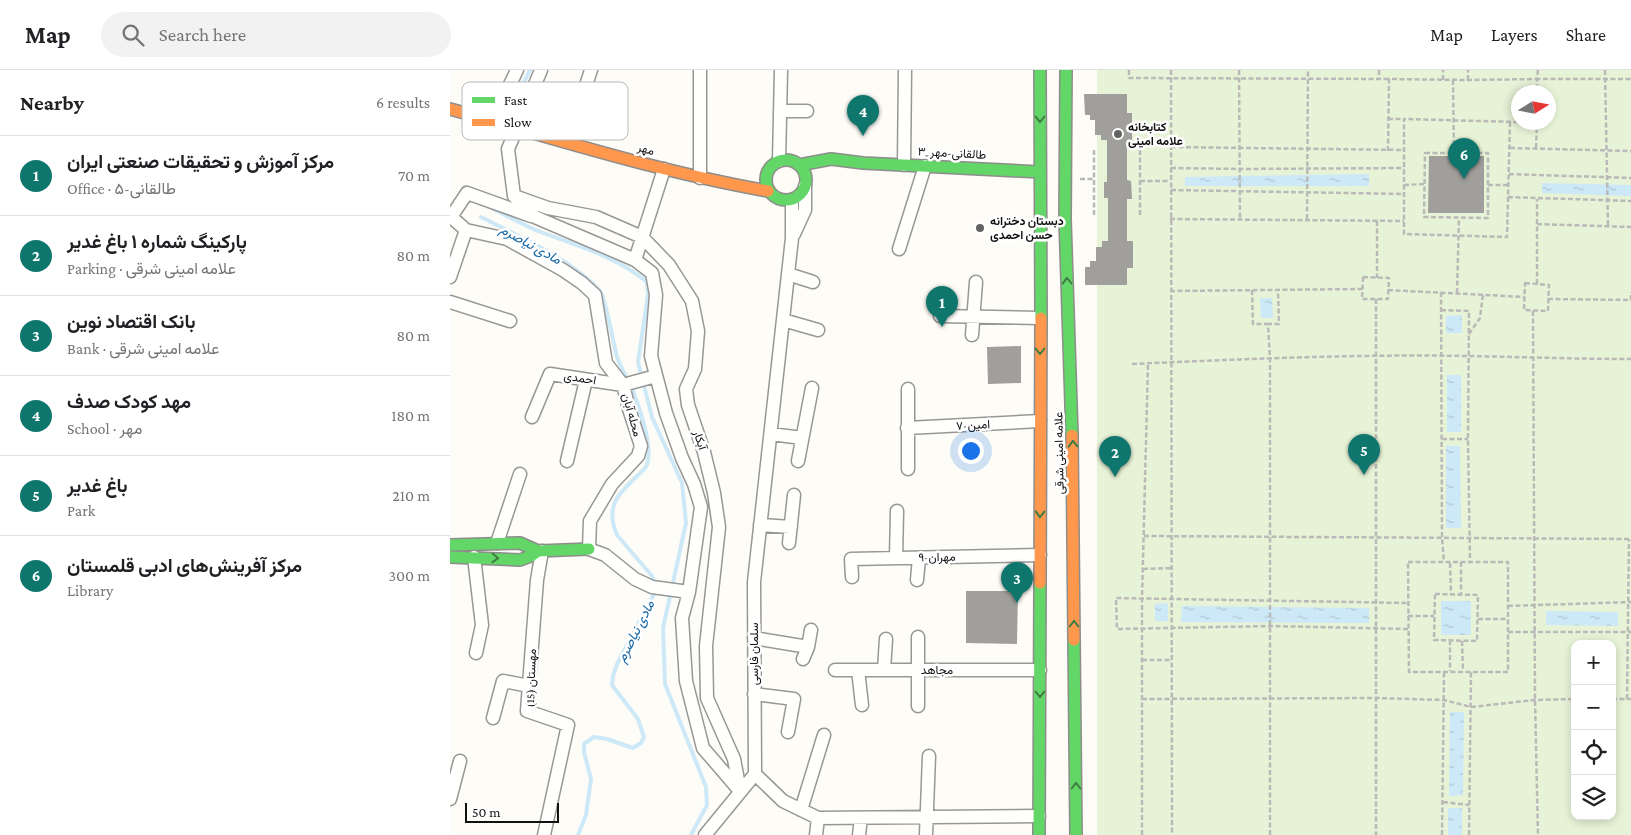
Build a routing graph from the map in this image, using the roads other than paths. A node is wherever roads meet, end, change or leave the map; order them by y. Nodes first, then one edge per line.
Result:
1 (517, 70) edge
2 (541, 70) edge
3 (591, 70) edge
4 (700, 70) edge
5 (781, 70) edge
6 (905, 70) edge
7 (1040, 70) edge
8 (1066, 70) edge
9 (511, 82) edge
10 (536, 82) edge
11 (587, 82) edge
12 (807, 110) dead end
13 (780, 111) junction
14 (511, 140) edge
15 (564, 140) edge
16 (568, 141) joint
17 (779, 161) junction
18 (863, 163) junction
19 (799, 165) junction
20 (904, 165) junction
21 (926, 166) junction
22 (664, 169) junction
23 (769, 169) junction
24 (831, 171) dead end
25 (1040, 172) junction
26 (700, 178) junction
27 (808, 181) junction
28 (718, 182) junction
29 (768, 190) junction
30 (514, 196) junction
31 (792, 200) junction
32 (450, 217) edge
33 (535, 217) junction
34 (466, 230) junction
35 (642, 237) junction
36 (792, 238) junction
37 (899, 249) dead end
38 (635, 260) junction
39 (788, 274) junction
40 (450, 277) edge
41 (813, 282) dead end
42 (976, 282) dead end
43 (450, 302) edge
44 (940, 316) dead end
45 (973, 317) junction
46 (1040, 318) junction
47 (783, 320) junction
48 (510, 321) dead end
49 (818, 330) dead end
50 (972, 335) dead end
51 (656, 376) junction
52 (586, 380) junction
53 (623, 384) junction
54 (812, 388) dead end
55 (908, 389) dead end
56 (532, 417) dead end
57 (1040, 421) junction
58 (907, 428) junction
59 (771, 434) junction
60 (802, 438) junction
61 (566, 461) dead end
62 (798, 461) dead end
63 (1049, 465) junction
64 (1073, 466) junction
65 (908, 469) dead end
66 (520, 474) dead end
67 (794, 495) dead end
68 (897, 510) dead end
69 (760, 525) junction
70 (792, 527) junction
71 (497, 543) junction
72 (789, 543) dead end
73 (450, 545) edge
74 (589, 549) junction
75 (540, 551) junction
76 (1040, 555) junction
77 (450, 556) edge
78 (474, 557) junction
79 (896, 558) junction
80 (919, 558) junction
81 (852, 577) dead end
82 (917, 580) dead end
83 (689, 592) junction
84 (811, 630) dead end
85 (918, 637) dead end
86 (754, 638) junction
87 (886, 638) dead end
88 (476, 653) dead end
89 (835, 670) dead end
90 (858, 670) junction
91 (884, 670) junction
92 (917, 670) junction
93 (1040, 670) junction
94 (529, 686) junction
95 (754, 694) junction
96 (862, 705) dead end
97 (918, 706) dead end
98 (493, 718) dead end
99 (788, 732) dead end
100 (824, 734) dead end
101 (929, 756) dead end
102 (460, 762) dead end
103 (755, 774) junction
104 (740, 791) junction
105 (450, 799) edge
106 (801, 810) junction
107 (1039, 816) junction
108 (928, 817) junction
109 (818, 818) junction
110 (861, 818) junction
111 (544, 835) edge
112 (705, 835) edge
113 (816, 835) edge
114 (859, 835) edge
115 (926, 835) edge
116 (1039, 835) edge
117 (1076, 835) edge

1 - 9 street
2 - 10 street
3 - 11 street
4 - 26 street
5 - 13 street
6 - 20 street
7 -> 25 main road, علامه امینی شرقی
64 -> 8 main road, علامه امینی شرقی
12 - 13 street
13 - 17 street
14 - 30 street
15 - 16 main road, مهر
16 - 22 main road, مهر
17 - 19 main road
17 - 23 main road
18 - 19 main road
18 - 20 main road, ۳_طالقانی-مهر
18 - 24 main road
19 - 27 main road
20 - 21 main road, ۳_طالقانی-مهر
21 - 25 main road, ۳_طالقانی-مهر
21 - 37 street
22 - 26 main road, مهر
22 - 35 street
23 - 28 main road, مهر
23 - 29 main road
25 - 46 main road, علامه امینی شرقی
26 - 28 main road, مهر
27 - 31 main road
27 - 36 street, سلمان فارسی
28 - 29 main road, مهر
29 - 31 main road
30 - 33 street, آبکار
30 - 35 street, آبکار
31 - 36 street, سلمان فارسی
32 - 33 street
32 - 34 street
33 - 38 street, آبکار
34 - 40 street
34 - 53 street
35 - 38 street
35 - 104 street, آبکار
36 - 39 street, سلمان فارسی
38 - 51 street, آبکار
39 - 41 street
39 - 47 street, سلمان فارسی
42 - 45 street
43 - 48 street
44 - 45 street
45 - 46 street
45 - 50 street
46 -> 57 main road, علامه امینی شرقی
47 - 49 street
47 - 59 street, سلمان فارسی
51 - 53 street, احمدی
51 - 83 street, آبکار
52 - 53 street, احمدی
52 - 56 street, احمدی
52 - 61 street
53 - 74 street, محله آبان
54 - 60 street
55 - 58 street
57 - 58 street, ۷-امین
57 - 63 main road, علامه امینی شرقی
58 - 65 street
59 - 60 street
59 - 69 street, سلمان فارسی
60 - 62 street
63 - 64 main road
63 -> 76 main road, علامه امینی شرقی
117 -> 64 main road, علامه امینی شرقی
66 - 71 street
67 - 70 street
68 - 79 street
69 - 70 street
69 - 86 street, سلمان فارسی
70 - 72 street
71 - 73 main road
71 - 75 main road
74 - 75 main road
74 - 83 street
78 -> 75 main road
75 - 94 street, مهستان (15)
76 - 80 street, ۹-مهران
76 - 93 main road, علامه امینی شرقی
77 - 78 main road
78 - 88 street
79 - 80 street, ۹-مهران
79 - 81 street, ۹-مهران
80 - 82 street
83 - 104 street, آبکار
84 - 86 street
85 - 92 street
86 - 95 street, سلمان فارسی
87 - 91 street
89 - 90 street, مجاهد
90 - 91 street, مجاهد
90 - 96 street
91 - 92 street, مجاهد
92 - 93 street, مجاهد
92 - 97 street
93 -> 107 main road, علامه امینی شرقی
94 - 98 street
94 - 111 street, مهستان (15)
95 - 99 street
95 - 103 street, سلمان فارسی
100 - 106 street
101 - 108 street
102 - 105 street
103 - 104 street
103 - 106 street
104 - 112 street
106 - 109 street
107 - 108 street
107 - 116 main road, علامه امینی شرقی
108 - 110 street
108 - 115 street
109 - 110 street
109 - 113 street
110 - 114 street

